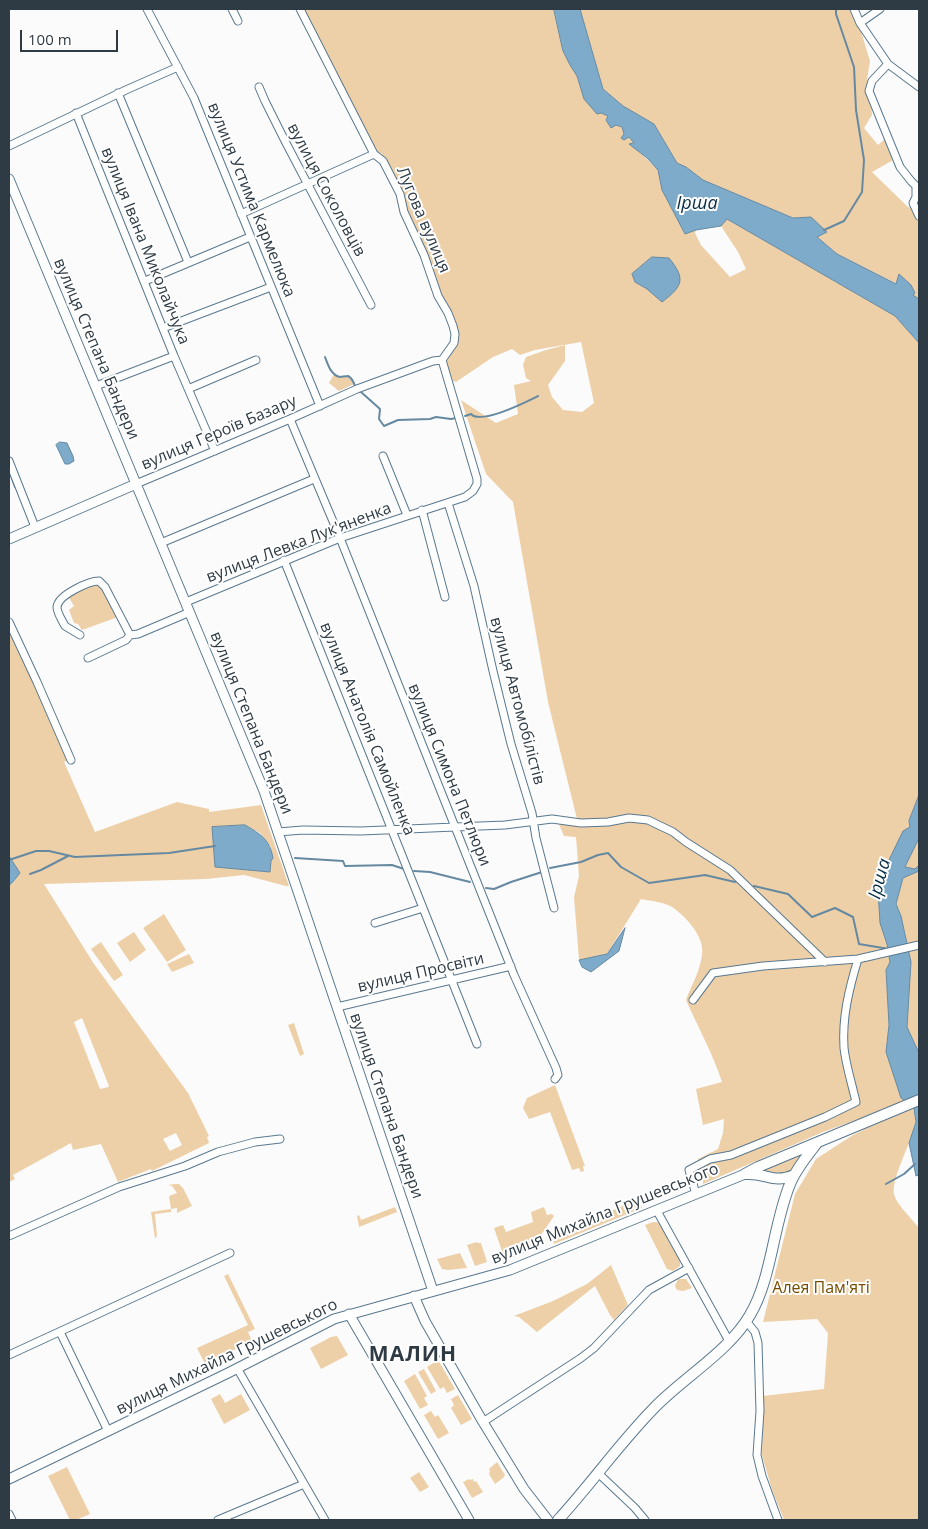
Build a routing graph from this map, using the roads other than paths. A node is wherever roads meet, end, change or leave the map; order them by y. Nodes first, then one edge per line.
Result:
1 (147, 9) edge
2 (232, 9) edge
3 (300, 9) edge
4 (854, 9) edge
5 (880, 9) edge
6 (238, 20) dead end
7 (860, 23) junction
8 (888, 64) junction
9 (178, 67) junction
10 (259, 87) dead end
11 (919, 87) edge
12 (118, 93) junction
13 (76, 114) junction
14 (9, 146) edge
15 (374, 154) junction
16 (9, 179) edge
17 (307, 183) junction
18 (918, 185) edge
19 (241, 214) junction
20 (919, 216) edge
21 (250, 238) junction
22 (188, 262) junction
23 (145, 281) junction
24 (271, 287) junction
25 (371, 305) dead end
26 (163, 328) junction
27 (174, 356) junction
28 (256, 360) dead end
29 (442, 360) junction
30 (96, 386) junction
31 (188, 389) junction
32 (320, 406) junction
33 (290, 419) junction
34 (215, 451) junction
35 (383, 456) dead end
36 (9, 461) edge
37 (314, 479) junction
38 (136, 484) junction
39 (448, 503) junction
40 (422, 510) junction
41 (407, 516) junction
42 (35, 527) junction
43 (340, 538) junction
44 (9, 539) edge
45 (161, 543) junction
46 (284, 560) junction
47 (445, 597) dead end
48 (186, 602) junction
49 (190, 612) junction
50 (9, 622) edge
51 (80, 635) dead end
52 (130, 635) junction
53 (88, 658) dead end
54 (70, 760) dead end
55 (533, 822) junction
56 (455, 827) junction
57 (391, 829) junction
58 (278, 832) junction
59 (423, 908) junction
60 (554, 908) dead end
61 (375, 923) dead end
62 (917, 945) edge
63 (858, 959) junction
64 (825, 962) junction
65 (511, 966) junction
66 (452, 980) junction
67 (692, 1000) dead end
68 (337, 1007) junction
69 (477, 1044) dead end
70 (555, 1078) dead end
71 (919, 1100) edge
72 (280, 1138) dead end
73 (817, 1143) junction
74 (745, 1174) junction
75 (794, 1175) junction
76 (772, 1180) junction
77 (696, 1194) junction
78 (783, 1203) junction
79 (657, 1211) junction
80 (9, 1236) edge
81 (230, 1253) dead end
82 (690, 1268) junction
83 (433, 1291) junction
84 (414, 1296) junction
85 (349, 1314) junction
86 (746, 1321) junction
87 (60, 1332) junction
88 (729, 1341) junction
89 (9, 1356) edge
90 (237, 1368) junction
91 (483, 1422) junction
92 (108, 1431) junction
93 (598, 1473) junction
94 (9, 1479) edge
95 (304, 1484) junction
96 (9, 1514) edge
97 (12, 1520) edge
98 (218, 1520) edge
99 (325, 1520) edge
100 (469, 1520) edge
101 (548, 1520) edge
102 (558, 1520) edge
103 (646, 1520) edge
104 (778, 1520) edge

1 - 9 street, вулиця Устима Кармелюка
2 - 6 street
3 - 15 street, Лугова вулиця
4 - 7 street
5 - 7 street
7 - 8 street
8 - 11 street
8 - 18 street
9 - 12 street
9 - 19 street, вулиця Устима Кармелюка
10 - 17 street, вулиця Соколовців
12 - 13 street
12 - 22 street
13 - 14 street
13 - 23 street, вулиця Івана Миколайчука
15 - 17 street
15 - 29 street, Лугова вулиця
16 - 30 street, вулиця Степана Бандери
17 - 19 street
17 - 25 street, вулиця Соколовців
18 - 20 street
19 - 21 street, вулиця Устима Кармелюка
21 - 22 street
21 - 24 street, вулиця Устима Кармелюка
22 - 23 street
23 - 26 street, вулиця Івана Миколайчука
24 - 26 street
24 - 32 street, вулиця Устима Кармелюка
26 - 27 street, вулиця Івана Миколайчука
27 - 30 street
27 - 31 street, вулиця Івана Миколайчука
28 - 31 street
29 - 32 street, вулиця Героїв Базару
29 - 39 street, вулиця Левка Лук'яненка
30 - 38 street, вулиця Степана Бандери
31 - 34 street, вулиця Івана Миколайчука
32 - 33 street, вулиця Героїв Базару
33 - 34 street, вулиця Героїв Базару
33 - 37 street, вулиця Симона Петлюри
34 - 38 street, вулиця Героїв Базару
35 - 41 street
36 - 42 street
37 - 43 street, вулиця Симона Петлюри
37 - 45 street
38 - 42 street, вулиця Героїв Базару
38 - 45 street, вулиця Степана Бандери
39 - 40 street, вулиця Левка Лук'яненка
39 - 55 street, вулиця Автомобілістів
40 - 41 street, вулиця Левка Лук'яненка
40 - 47 street
41 - 43 street, вулиця Левка Лук'яненка
42 - 44 street, вулиця Героїв Базару
43 - 46 street, вулиця Левка Лук'яненка
43 - 56 street, вулиця Симона Петлюри
45 - 48 street, вулиця Степана Бандери
46 - 48 street, вулиця Левка Лук'яненка
46 - 57 street, вулиця Анатолія Самойленка
48 - 49 street, вулиця Степана Бандери
49 - 52 street
49 - 58 street, вулиця Степана Бандери
50 - 54 street
51 - 52 street
52 - 53 street
55 - 56 street
55 - 60 street, вулиця Автомобілістів
55 - 64 street
56 - 57 street
56 - 65 street, вулиця Симона Петлюри
57 - 58 street
57 - 59 street, вулиця Анатолія Самойленка
58 - 68 street, вулиця Степана Бандери
59 - 61 street
59 - 66 street, вулиця Анатолія Самойленка
62 - 63 street
63 - 64 street
63 - 77 street
64 - 67 street
65 - 66 street, вулиця Просвіти
65 - 70 street, вулиця Симона Петлюри
66 - 68 street, вулиця Просвіти
66 - 69 street, вулиця Анатолія Самойленка
68 - 83 street, вулиця Степана Бандери
71 - 73 main road
72 - 80 street
73 - 74 main road
73 - 75 main road
74 - 76 main road
74 - 77 street, вулиця Михайла Грушевського
75 - 76 main road
75 - 78 main road
76 - 78 main road
77 - 79 street, вулиця Михайла Грушевського
78 - 86 main road
79 - 82 street
79 - 83 street, вулиця Михайла Грушевського
81 - 87 street
82 - 88 street
82 - 91 street
83 - 84 street, вулиця Михайла Грушевського
84 - 85 street, вулиця Михайла Грушевського
84 - 91 street
85 - 90 street, вулиця Михайла Грушевського
85 - 100 street
86 - 88 main road
86 - 104 street
87 - 89 street
87 - 92 street
88 - 93 main road
90 - 92 street, вулиця Михайла Грушевського
90 - 95 street
91 - 101 street
92 - 94 street, вулиця Михайла Грушевського
93 - 102 main road
93 - 103 street
95 - 98 street
95 - 99 street
96 - 97 street

